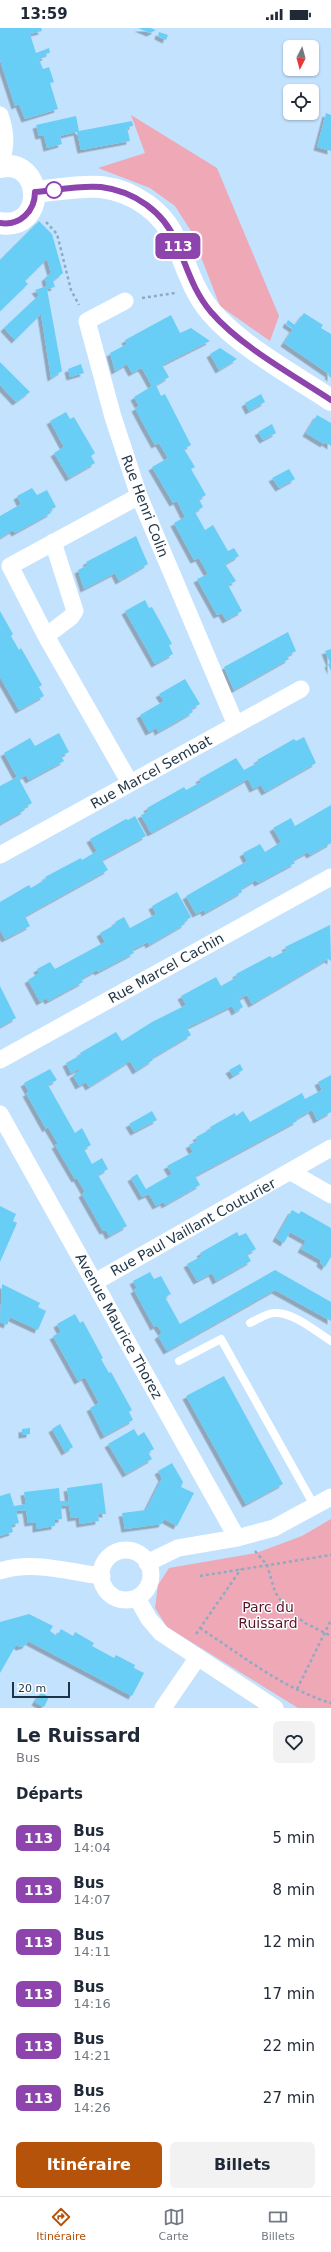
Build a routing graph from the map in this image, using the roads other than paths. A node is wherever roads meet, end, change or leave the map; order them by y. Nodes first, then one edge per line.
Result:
1 (0, 115) edge
2 (0, 163) edge
3 (0, 167) edge
4 (20, 211) edge
5 (0, 239) edge
6 (125, 301) road end
7 (331, 400) edge
8 (139, 496) junction
9 (53, 542) junction
10 (5, 568) edge
11 (46, 636) junction
12 (301, 689) dead end
13 (236, 725) junction
14 (130, 783) junction
15 (0, 856) edge
16 (331, 877) edge
17 (0, 1060) edge
18 (0, 1114) edge
19 (331, 1148) edge
20 (292, 1172) junction
21 (331, 1195) edge
22 (95, 1282) junction
23 (250, 1324) dead end
24 (331, 1341) edge
25 (180, 1361) dead end
26 (331, 1497) edge
27 (315, 1507) junction
28 (243, 1536) junction
29 (148, 1563) junction
30 (0, 1571) edge
31 (102, 1576) junction
32 (137, 1598) junction
33 (192, 1653) junction
34 (163, 1708) edge
35 (275, 1708) edge

1 - 2 street
3 - 4 street
4 - 5 street
4 - 7 street
6 - 8 street, Rue Henri Colin
8 - 9 street
8 - 13 street, Rue Henri Colin
9 - 10 street
9 - 11 street
10 - 11 street
11 - 14 street
12 - 13 street, Rue Marcel Sembat
13 - 14 street, Rue Marcel Sembat
14 - 15 street, Rue Marcel Sembat
16 - 17 street, Rue Marcel Cachin
18 - 22 street, Avenue Maurice Thorez
19 - 20 street, Rue Paul Vaillant Couturier
20 - 21 street, Rue Paul Vaillant Couturier
20 - 22 street, Rue Paul Vaillant Couturier
22 - 28 street, Avenue Maurice Thorez
23 - 24 lane
25 - 27 lane
26 - 27 street
27 - 28 street
28 - 29 street
29 - 31 street
29 - 32 street
30 - 31 street
31 - 32 street
32 - 33 street
33 - 34 street
33 - 35 street

